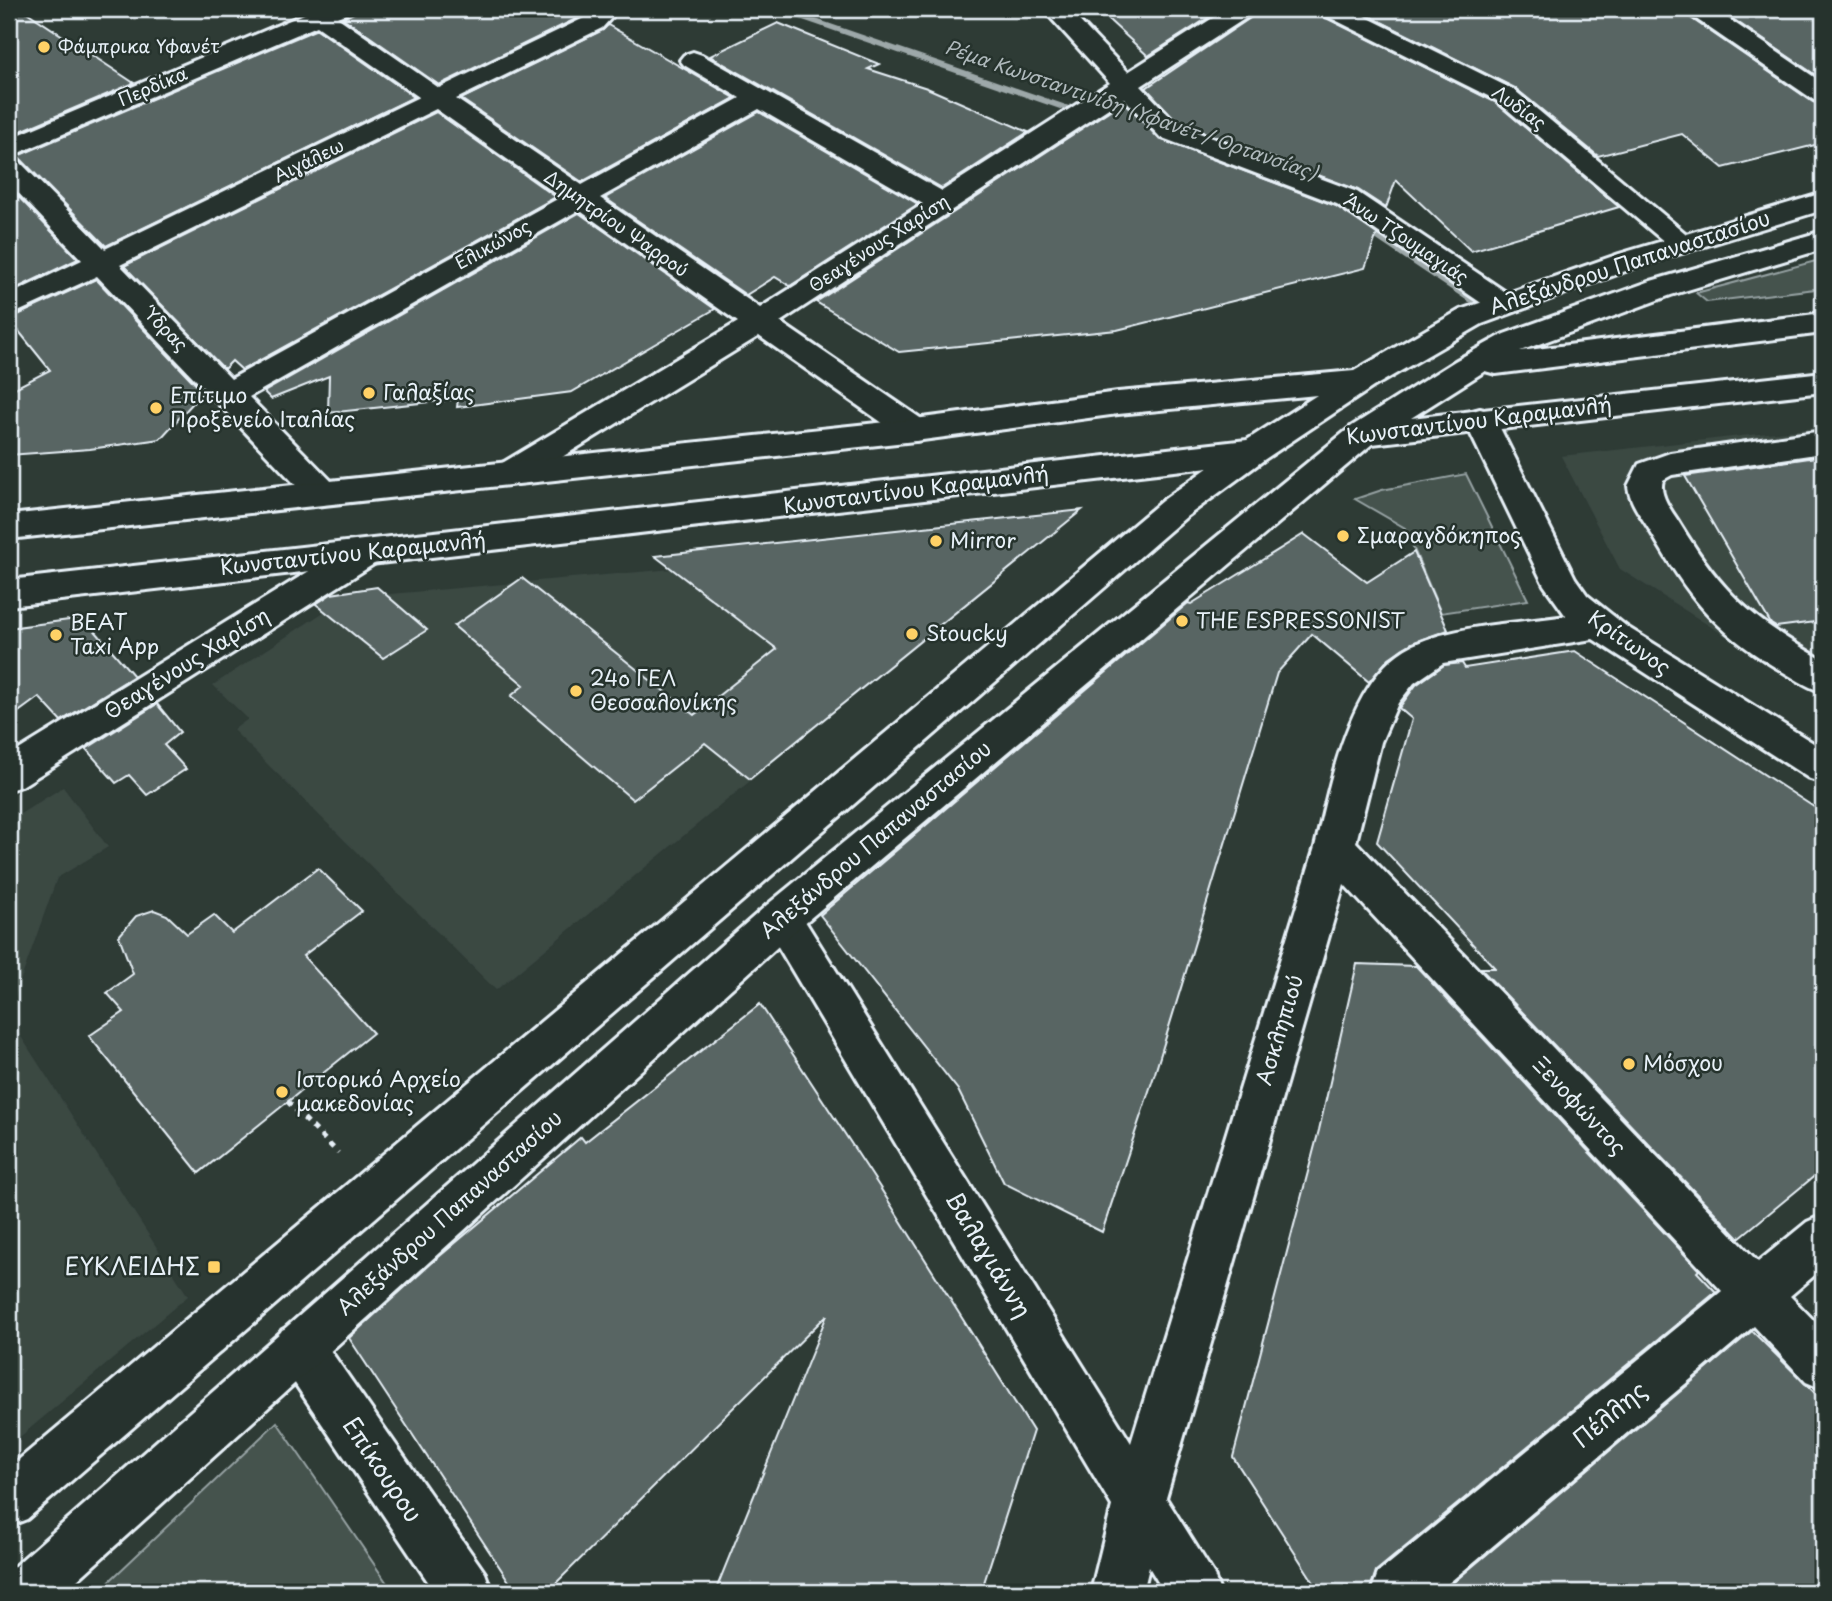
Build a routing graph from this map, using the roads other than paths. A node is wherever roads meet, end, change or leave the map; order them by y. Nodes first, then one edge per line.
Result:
1 (602, 9) edge
2 (1055, 9) edge
3 (1243, 9) edge
4 (1332, 9) edge
5 (1698, 9) edge
6 (328, 12) edge
7 (693, 60) dead end
8 (1115, 90) junction
9 (1823, 95) edge
10 (438, 98) junction
11 (759, 98) junction
12 (9, 149) edge
13 (9, 167) edge
14 (579, 197) junction
15 (1823, 201) edge
16 (942, 203) junction
17 (1823, 240) edge
18 (1683, 243) junction
19 (101, 262) junction
20 (1503, 304) junction
21 (9, 307) edge
22 (758, 323) junction
23 (1823, 323) edge
24 (1466, 368) junction
25 (1362, 380) junction
26 (1823, 382) edge
27 (229, 394) junction
28 (1480, 421) junction
29 (915, 430) junction
30 (1363, 434) junction
31 (1823, 442) edge
32 (1254, 451) junction
33 (511, 473) junction
34 (323, 493) junction
35 (9, 527) edge
36 (365, 553) junction
37 (9, 593) edge
38 (1598, 625) junction
39 (1823, 678) edge
40 (1823, 768) edge
41 (9, 775) edge
42 (1335, 846) junction
43 (781, 918) junction
44 (1823, 1238) edge
45 (1756, 1294) junction
46 (299, 1347) junction
47 (1823, 1365) edge
48 (9, 1501) edge
49 (1139, 1502) junction
50 (25, 1592) edge
51 (466, 1592) edge
52 (1117, 1592) edge
53 (1194, 1592) edge
54 (1397, 1592) edge

1 - 10 street, Αιγάλεω
2 - 8 street, Άνω Τζουμαγιάς
3 - 8 street, Θεαγένους Χαρίση
4 - 18 street, Λυδίας
5 - 9 street
6 - 10 street, Δημητρίου Ψαρρού
6 - 12 street, Περδίκα
7 - 11 street
8 - 16 street, Θεαγένους Χαρίση
8 - 20 street, Άνω Τζουμαγιάς
10 - 14 street, Δημητρίου Ψαρρού
10 - 19 street, Αιγάλεω
11 - 14 street, Ελικώνος
11 - 16 street
13 - 19 street, Ύδρας
14 - 22 street, Δημητρίου Ψαρρού
14 - 27 street, Ελικώνος
15 - 18 street, Αλεξάνδρου Παπαναστασίου
16 - 22 street, Θεαγένους Χαρίση
17 - 24 street, Αλεξάνδρου Παπαναστασίου
18 - 20 street, Αλεξάνδρου Παπαναστασίου
19 - 21 street, Αιγάλεω
19 - 27 street, Ύδρας
20 - 25 street, Αλεξάνδρου Παπαναστασίου
22 - 29 street, Δημητρίου Ψαρρού
22 - 33 street, Θεαγένους Χαρίση
23 - 24 street
24 - 25 street
24 - 30 street, Αλεξάνδρου Παπαναστασίου
25 - 29 street
25 - 32 street, Αλεξάνδρου Παπαναστασίου
26 - 28 street, Κωνσταντίνου Καραμανλή
27 - 34 street, Ύδρας
28 - 30 street, Κωνσταντίνου Καραμανλή
28 - 38 street, Κρίτωνος
29 - 33 street
30 - 32 street, Κωνσταντίνου Καραμανλή
30 - 43 street, Αλεξάνδρου Παπαναστασίου
31 - 39 street
32 - 36 street, Κωνσταντίνου Καραμανλή
32 - 48 street, Αλεξάνδρου Παπαναστασίου
33 - 34 street
34 - 35 street
36 - 37 street, Κωνσταντίνου Καραμανλή
36 - 41 street, Θεαγένους Χαρίση
38 - 40 street, Κρίτωνος
38 - 42 street, Ασκληπιού
42 - 45 street, Ξενοφώντος
42 - 49 street, Ασκληπιού
43 - 46 street, Αλεξάνδρου Παπαναστασίου
43 - 49 street, Βαλαγιάννη
44 - 45 street, Πέλλης
45 - 47 street, Ξενοφώντος
45 - 54 street, Πέλλης
46 - 50 street, Αλεξάνδρου Παπαναστασίου
46 - 51 street, Επίκουρου
49 - 52 street, Ασκληπιού
49 - 53 street, Βαλαγιάννη

